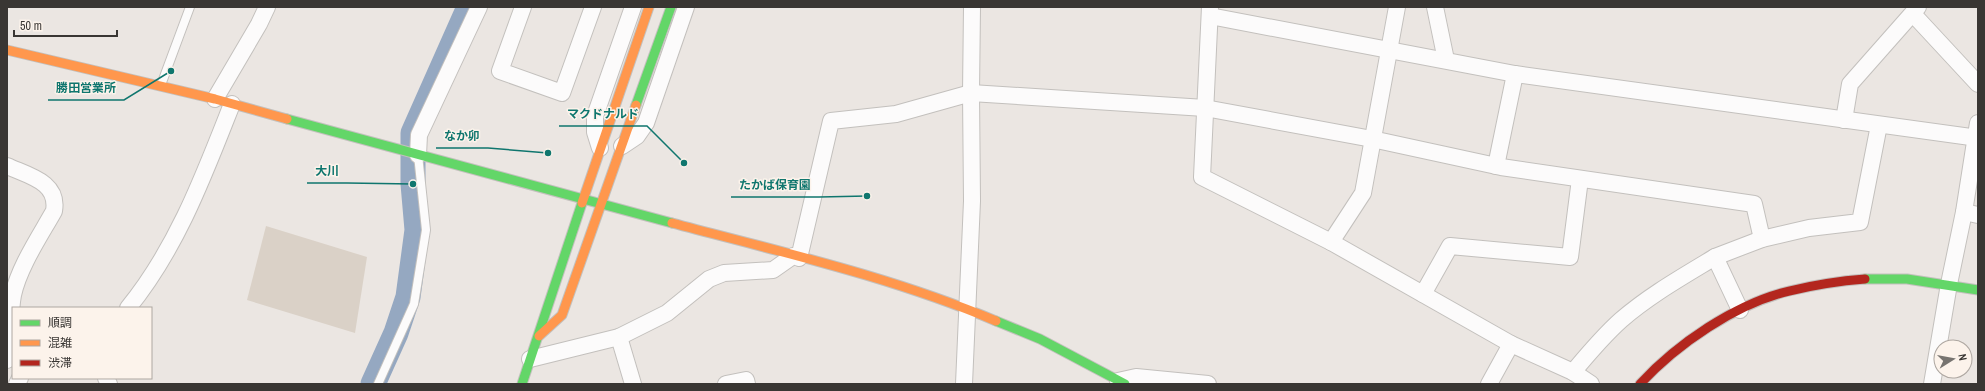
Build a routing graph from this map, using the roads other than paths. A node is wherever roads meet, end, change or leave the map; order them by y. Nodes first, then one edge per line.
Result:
1 (190, 7) edge
2 (267, 7) edge
3 (479, 7) edge
4 (523, 7) edge
5 (593, 7) edge
6 (632, 7) edge
7 (649, 7) edge
8 (671, 7) edge
9 (686, 7) edge
10 (972, 7) edge
11 (1397, 7) edge
12 (1435, 7) edge
13 (1915, 10) edge
14 (1210, 11) edge
15 (1389, 49) junction
16 (7, 50) edge
17 (1446, 60) junction
18 (1515, 74) junction
19 (1978, 84) edge
20 (160, 85) junction
21 (971, 93) junction
22 (215, 99) junction
23 (232, 104) junction
24 (1205, 108) junction
25 (1844, 120) junction
26 (1878, 125) junction
27 (1977, 133) edge
28 (1372, 139) junction
29 (622, 146) junction
30 (600, 148) junction
31 (418, 154) junction
32 (7, 166) edge
33 (1496, 166) junction
34 (1580, 179) junction
35 (584, 200) junction
36 (600, 204) junction
37 (1971, 213) edge
38 (1762, 239) junction
39 (1331, 242) junction
40 (796, 257) junction
41 (1715, 257) junction
42 (1949, 284) junction
43 (1978, 290) edge
44 (1423, 294) junction
45 (12, 307) edge
46 (129, 307) edge
47 (968, 309) junction
48 (1740, 310) junction
49 (12, 312) edge
50 (538, 337) junction
51 (619, 337) junction
52 (1511, 344) junction
53 (530, 359) junction
54 (7, 360) edge
55 (1573, 372) junction
56 (1122, 382) edge
57 (378, 384) edge
58 (522, 384) edge
59 (633, 384) edge
60 (726, 384) edge
61 (747, 384) edge
62 (964, 384) edge
63 (1208, 384) edge
64 (1488, 384) edge
65 (1591, 384) edge
66 (1640, 384) edge
67 (1932, 384) edge

1 - 20 lane
2 - 22 street
3 - 31 street
4 - 5 street
6 - 30 street
7 - 30 street
8 - 29 street
9 - 29 street
10 - 21 street
11 - 15 street
12 - 17 street
13 - 19 street
13 - 25 street
14 - 15 street
14 - 24 street
15 - 17 street
15 - 28 street
16 - 20 street
17 - 18 street
18 - 25 street
18 - 33 street
20 - 22 street
21 - 24 street
21 - 40 street
21 - 47 street
22 - 23 street
23 - 31 street
23 - 46 street
24 - 28 street
24 - 39 street
25 - 26 street
26 - 27 street
26 - 38 street
27 - 37 street
28 - 33 street
28 - 39 street
29 - 36 street
30 - 35 street
31 - 35 street
31 - 57 lane
32 - 45 street
33 - 34 street
34 - 38 street
34 - 44 street
35 - 36 street
35 - 50 street
36 - 40 street
36 - 50 street
37 - 42 street
38 - 41 street
39 - 44 street
40 - 47 street
40 - 51 street
41 - 48 street
41 - 55 street
42 - 43 street
42 - 48 street
42 - 67 street
44 - 52 street
47 - 56 street
47 - 62 street
48 - 66 street
49 - 54 street
50 - 53 street
51 - 53 street
51 - 59 street
52 - 55 street
52 - 64 street
53 - 58 street
55 - 65 street
56 - 63 street
60 - 61 street

